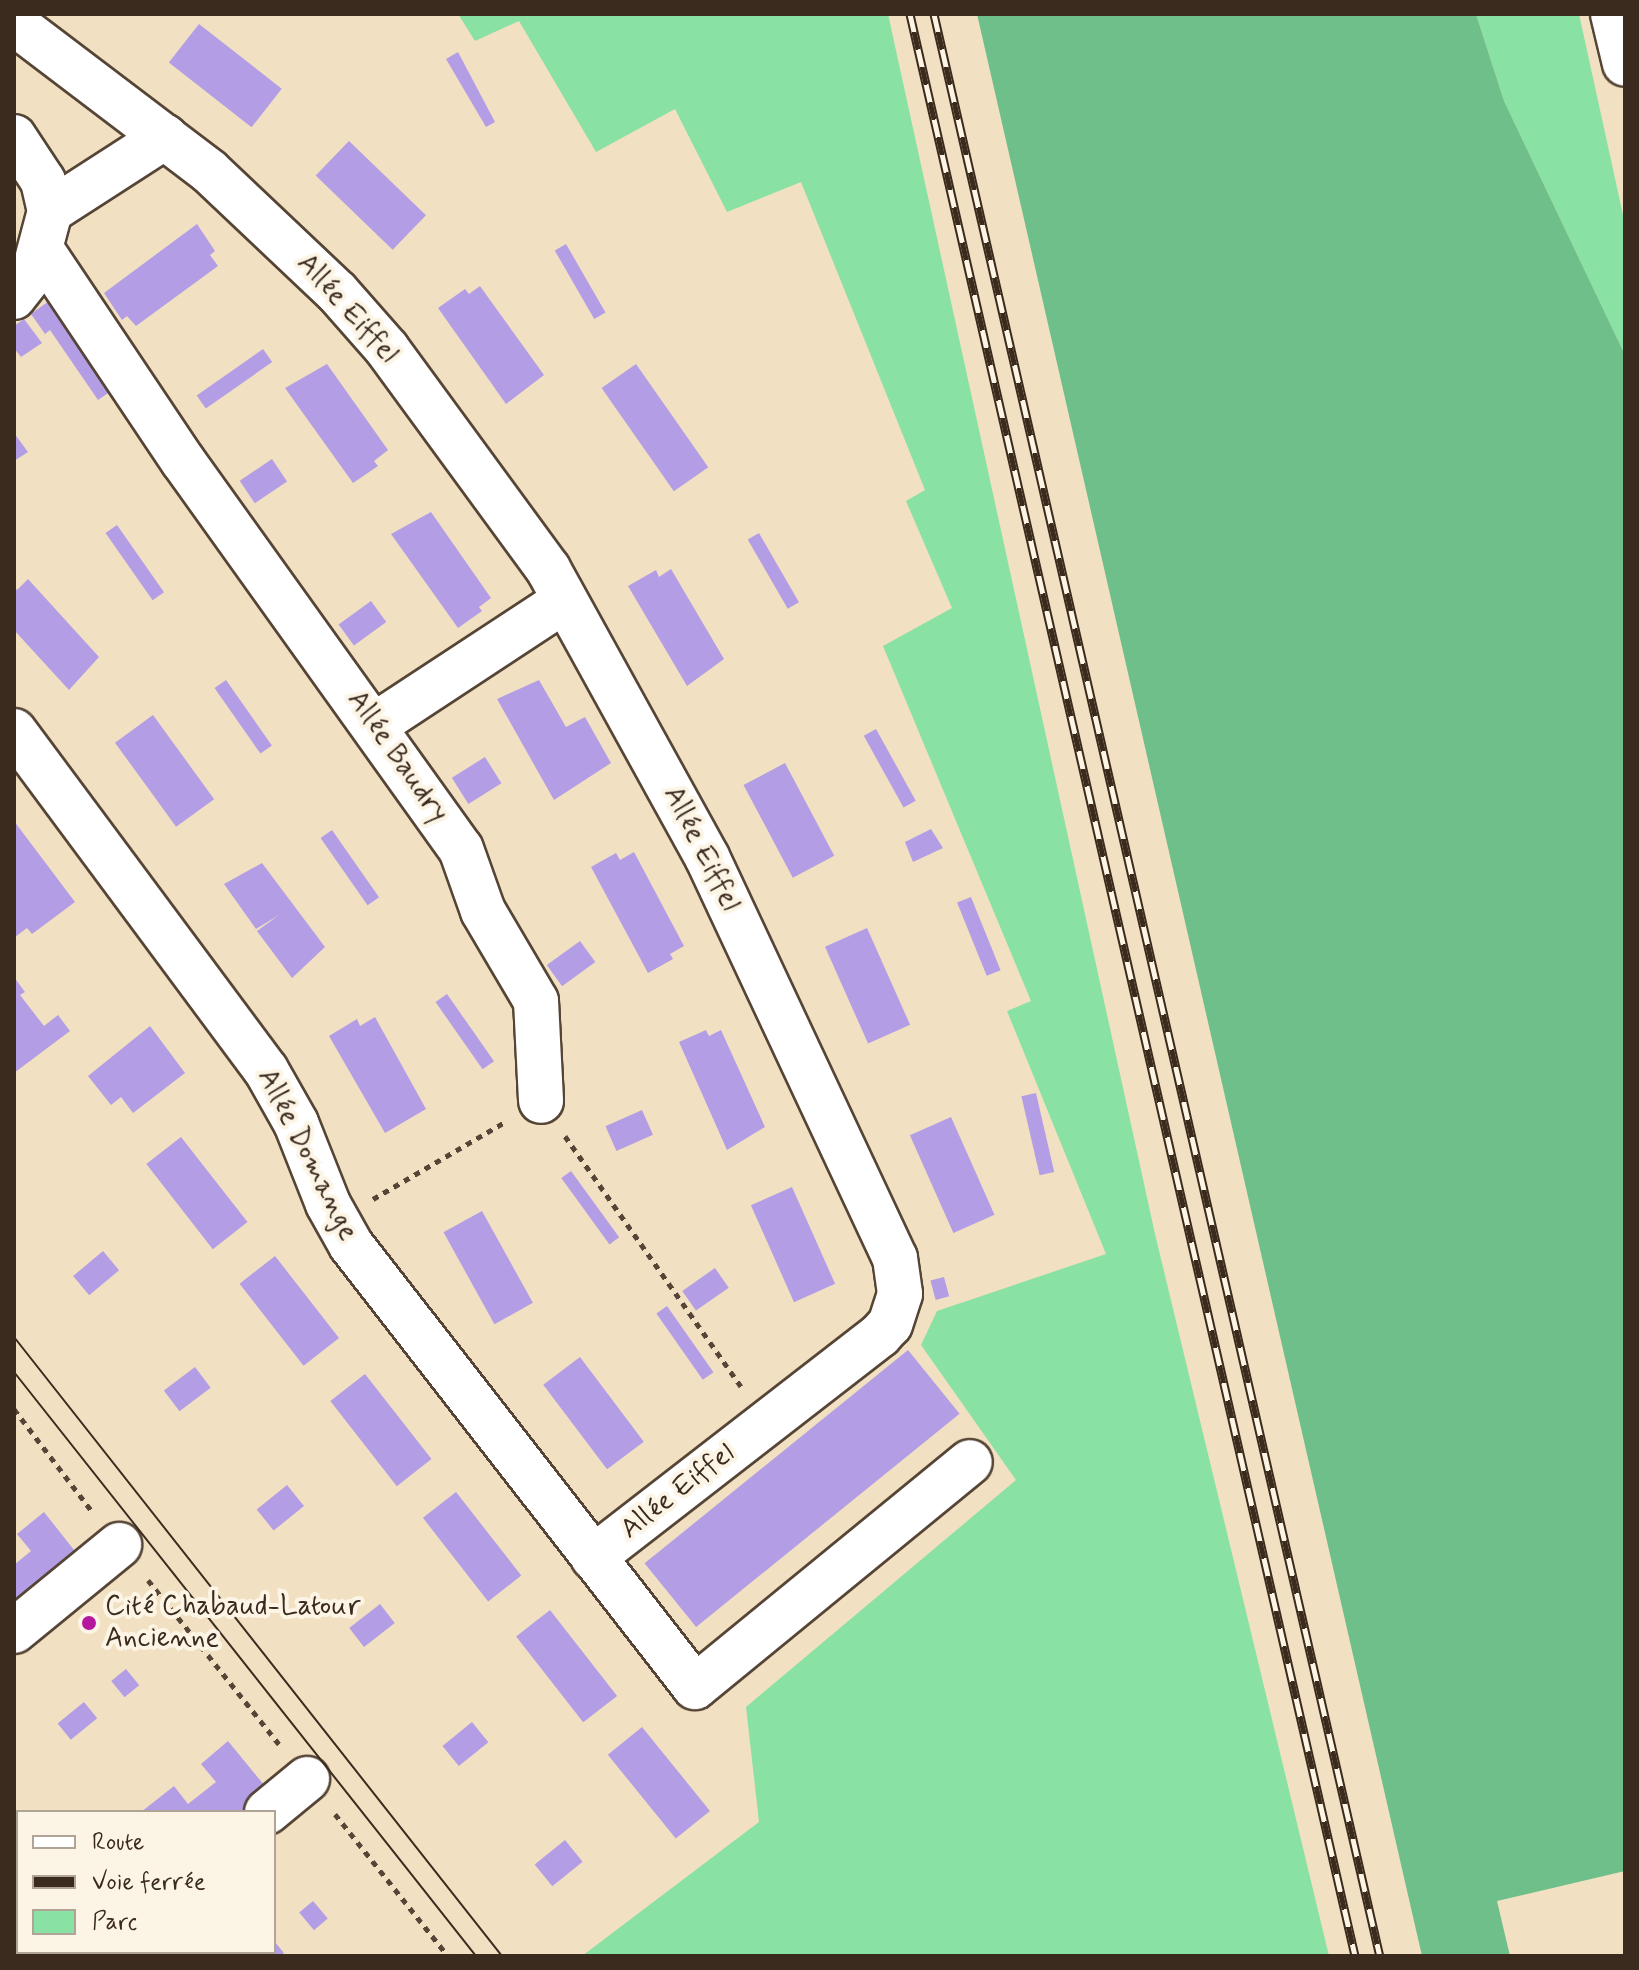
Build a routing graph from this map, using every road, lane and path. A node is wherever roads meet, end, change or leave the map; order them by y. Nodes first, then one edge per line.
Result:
1 (1613, 14) edge
2 (14, 23) edge
3 (1625, 64) edge
4 (14, 137) edge
5 (165, 137) junction
6 (46, 230) junction
7 (14, 297) edge
8 (565, 600) junction
9 (375, 725) junction
10 (14, 731) edge
11 (541, 1101) junction
12 (336, 1221) junction
13 (14, 1409) edge
14 (767, 1423) junction
15 (970, 1462) dead end
16 (119, 1545) junction
17 (593, 1558) junction
18 (14, 1631) edge
19 (307, 1779) junction
20 (269, 1810) edge
21 (448, 1956) edge

1 - 3 street
2 - 5 street, Allée Eiffel
4 - 6 street, Allée Baudry
5 - 6 street
5 - 8 street, Allée Eiffel
6 - 7 street
6 - 9 street, Allée Baudry
8 - 9 street
8 - 14 street, Allée Eiffel
9 - 11 street, Allée Baudry
10 - 12 street, Allée Domange
11 - 12 path
11 - 14 path
12 - 17 street, Allée Domange
13 - 16 path
14 - 17 street, Allée Eiffel
15 - 17 street, Allée Domange
16 - 18 street
16 - 19 path
19 - 20 street
19 - 21 path

